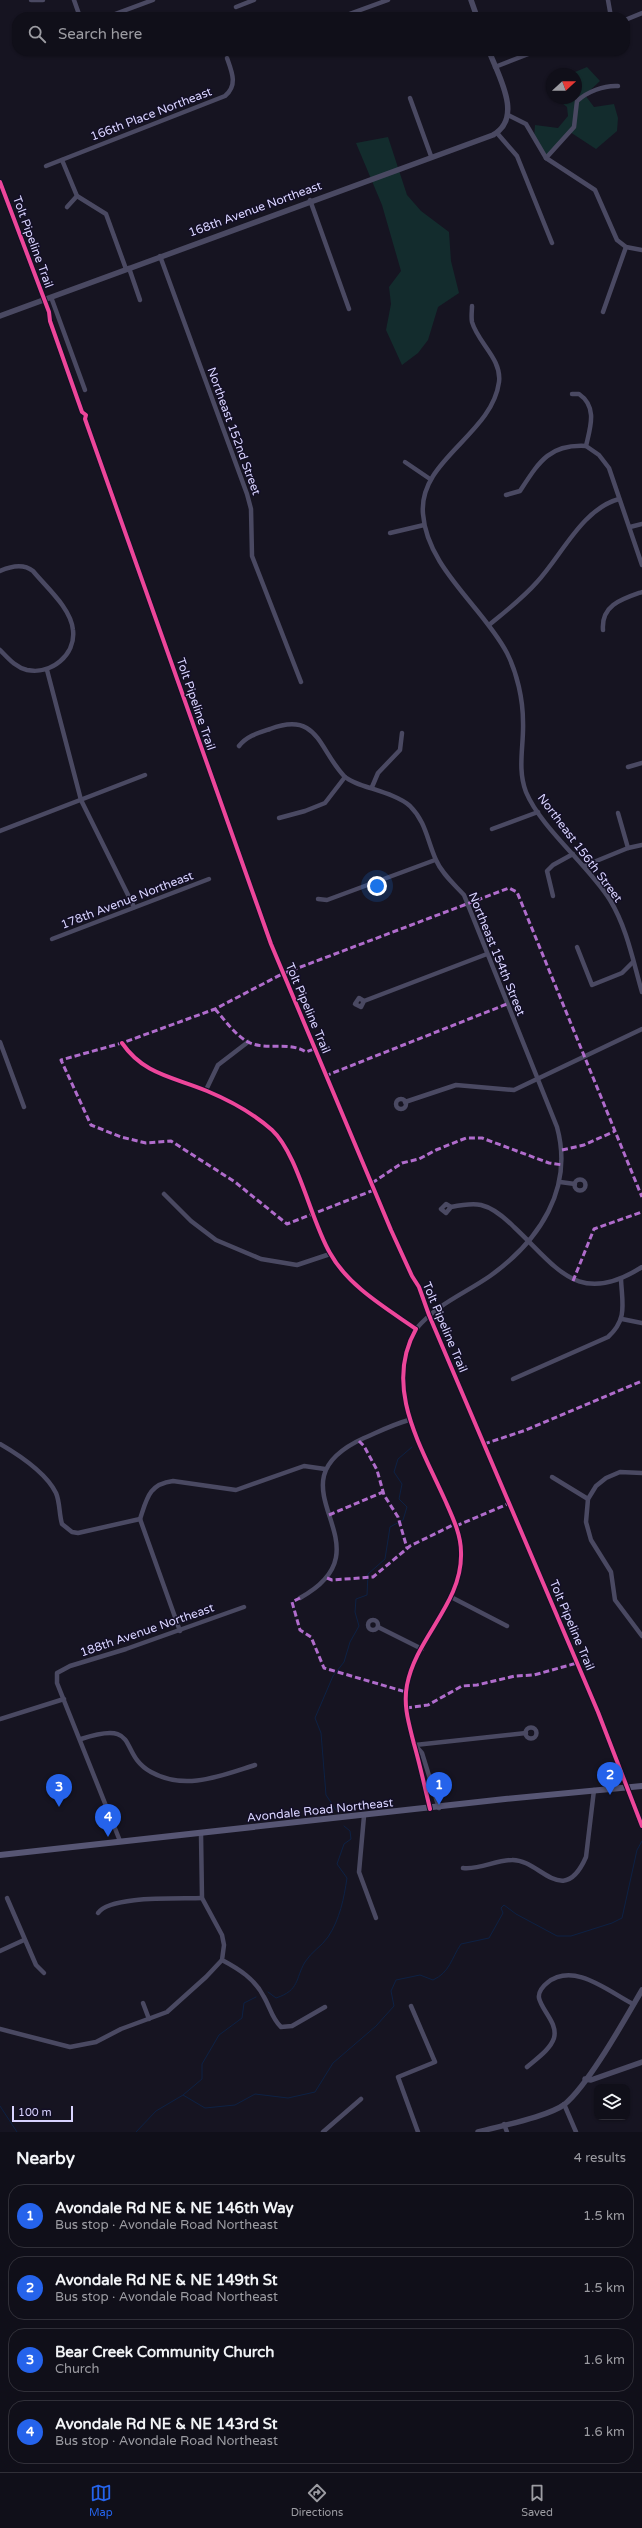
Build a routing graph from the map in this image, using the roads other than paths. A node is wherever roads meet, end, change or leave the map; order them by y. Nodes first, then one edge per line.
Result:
1 (31, 0) edge
2 (43, 0) edge
3 (74, 0) edge
4 (153, 0) edge
5 (254, 0) edge
6 (388, 0) edge
7 (471, 0) edge
8 (608, 0) edge
9 (236, 7) dead end
10 (78, 12) edge
11 (121, 12) edge
12 (355, 12) edge
13 (475, 12) edge
14 (610, 12) edge
15 (642, 14) edge
16 (630, 18) edge
17 (491, 56) edge
18 (522, 56) edge
19 (227, 58) dead end
20 (495, 66) junction
21 (618, 86) dead end
22 (410, 98) dead end
23 (508, 115) junction
24 (497, 133) junction
25 (431, 156) junction
26 (546, 158) junction
27 (62, 160) junction
28 (46, 166) dead end
29 (77, 196) junction
30 (310, 200) junction
31 (66, 207) dead end
32 (552, 243) dead end
33 (626, 247) junction
34 (642, 250) edge
35 (160, 256) junction
36 (127, 268) junction
37 (51, 297) junction
38 (140, 300) dead end
39 (472, 306) dead end
40 (349, 309) dead end
41 (603, 312) dead end
42 (0, 316) edge
43 (85, 390) dead end
44 (572, 394) dead end
45 (586, 446) junction
46 (406, 462) dead end
47 (430, 479) junction
48 (506, 495) dead end
49 (619, 499) junction
50 (642, 524) edge
51 (424, 525) junction
52 (630, 527) junction
53 (390, 533) dead end
54 (642, 565) edge
55 (0, 571) edge
56 (642, 592) edge
57 (489, 625) junction
58 (603, 630) dead end
59 (0, 650) edge
60 (47, 670) junction
61 (301, 682) dead end
62 (402, 733) dead end
63 (239, 746) dead end
64 (642, 763) edge
65 (628, 767) dead end
66 (145, 775) dead end
67 (345, 777) junction
68 (372, 787) junction
69 (81, 800) junction
70 (538, 812) junction
71 (618, 813) dead end
72 (279, 818) dead end
73 (492, 830) dead end
74 (0, 831) edge
75 (642, 845) edge
76 (628, 848) junction
77 (573, 854) junction
78 (435, 860) junction
79 (584, 866) junction
80 (209, 879) dead end
81 (553, 896) dead end
82 (318, 899) dead end
83 (134, 907) junction
84 (52, 939) dead end
85 (577, 947) dead end
86 (487, 954) junction
87 (633, 962) junction
88 (642, 992) edge
89 (364, 1001) dead end
90 (642, 1029) edge
91 (0, 1042) edge
92 (248, 1042) dead end
93 (122, 1043) dead end
94 (537, 1081) junction
95 (206, 1090) junction
96 (405, 1102) dead end
97 (24, 1107) dead end
98 (560, 1182) junction
99 (575, 1184) dead end
100 (164, 1194) dead end
101 (451, 1207) dead end
102 (529, 1241) junction
103 (330, 1254) junction
104 (642, 1267) edge
105 (621, 1278) junction
106 (622, 1319) junction
107 (642, 1323) edge
108 (416, 1329) junction
109 (513, 1379) dead end
110 (409, 1420) junction
111 (0, 1444) edge
112 (325, 1469) junction
113 (642, 1473) edge
114 (552, 1477) dead end
115 (588, 1499) junction
116 (140, 1519) junction
117 (451, 1597) junction
118 (300, 1598) dead end
119 (244, 1607) dead end
120 (507, 1626) dead end
121 (378, 1627) dead end
122 (180, 1631) junction
123 (642, 1636) edge
124 (422, 1649) junction
125 (64, 1699) junction
126 (0, 1719) edge
127 (526, 1733) dead end
128 (81, 1739) junction
129 (415, 1745) junction
130 (254, 1765) dead end
131 (642, 1786) edge
132 (594, 1790) junction
133 (439, 1808) junction
134 (430, 1809) junction
135 (364, 1816) junction
136 (201, 1834) junction
137 (120, 1841) junction
138 (0, 1855) edge
139 (463, 1868) dead end
140 (7, 1898) dead end
141 (202, 1898) junction
142 (98, 1913) dead end
143 (376, 1918) dead end
144 (24, 1940) junction
145 (0, 1951) edge
146 (222, 1960) junction
147 (44, 1973) dead end
148 (642, 1990) edge
149 (143, 2003) dead end
150 (633, 2004) junction
151 (411, 2006) dead end
152 (325, 2007) dead end
153 (149, 2019) junction
154 (0, 2029) edge
155 (642, 2062) edge
156 (527, 2067) dead end
157 (585, 2079) junction
158 (361, 2099) dead end
159 (564, 2104) junction
160 (504, 2124) junction
161 (323, 2132) edge
162 (418, 2132) edge
163 (478, 2132) edge
164 (507, 2132) edge
165 (576, 2132) edge

1 - 2 street
3 - 10 street
4 - 11 street
5 - 9 street
6 - 12 street
7 - 13 street
8 - 14 street
15 - 16 street
17 - 20 street
18 - 20 street
19 - 27 street, 166th Place Northeast
20 - 23 street
21 - 26 street
22 - 25 street
23 - 24 street
23 - 26 street
24 - 25 street, 168th Avenue Northeast
24 - 32 street
25 - 30 street, 168th Avenue Northeast
26 - 33 street
27 - 28 street, 166th Place Northeast
27 - 29 street
29 - 31 street
29 - 36 street
30 - 35 street, 168th Avenue Northeast
30 - 40 street
33 - 34 street
33 - 41 street
35 - 36 street, 168th Avenue Northeast
35 - 61 street, Northeast 152nd Street
36 - 37 street, 168th Avenue Northeast
36 - 38 street
37 - 42 street, 168th Avenue Northeast
37 - 43 street
39 - 47 street
44 - 45 street
45 - 48 street
45 - 49 street
46 - 47 street
47 - 51 street
49 - 52 street
49 - 57 street
50 - 52 street
51 - 53 street
51 - 57 street, Northeast 156th Street
52 - 54 street
55 - 60 street
56 - 58 street
57 - 70 street, Northeast 156th Street
59 - 60 street
60 - 69 street
62 - 68 street
63 - 67 street
64 - 65 street
66 - 69 street
67 - 68 street, Northeast 154th Street
67 - 72 street
68 - 78 street, Northeast 154th Street
69 - 74 street
69 - 83 street
70 - 73 street
70 - 77 street, Northeast 156th Street
71 - 76 street
75 - 76 street
76 - 79 street
77 - 79 street, Northeast 156th Street
77 - 81 street
78 - 82 street
78 - 86 street, Northeast 154th Street
79 - 87 street, Northeast 156th Street
80 - 83 street, 178th Avenue Northeast
83 - 84 street, 178th Avenue Northeast
85 - 87 street
86 - 89 street
86 - 94 street, Northeast 154th Street
87 - 88 street, Northeast 156th Street
90 - 94 street
91 - 97 street
92 - 95 street
93 - 95 street
94 - 96 street
94 - 98 street, Northeast 154th Street
95 - 103 street
98 - 99 street
98 - 102 street, Northeast 154th Street
100 - 103 street
101 - 102 street
102 - 105 street
102 - 108 street, Northeast 154th Street
103 - 108 street
104 - 105 street
105 - 106 street
106 - 107 street
106 - 109 street
108 - 110 street, Northeast 154th Street
110 - 112 street
110 - 117 street, Northeast 154th Street
111 - 116 street
112 - 116 street
112 - 118 street
113 - 115 street
114 - 115 street
115 - 123 street
116 - 122 street
117 - 120 street
117 - 124 street, Northeast 154th Street
119 - 122 street, 188th Avenue Northeast
121 - 124 street
122 - 125 street, 188th Avenue Northeast
124 - 129 street, Northeast 154th Street
125 - 126 street
125 - 128 street
127 - 129 street
128 - 130 street
128 - 137 street
129 - 133 street
129 - 134 street
131 - 132 main road, Avondale Road Northeast
132 - 133 main road, Avondale Road Northeast
132 - 139 street
133 - 134 main road, Avondale Road Northeast
134 - 135 main road, Avondale Road Northeast
135 - 136 main road, Avondale Road Northeast
135 - 143 street
136 - 137 main road, Avondale Road Northeast
136 - 141 street
137 - 138 main road, Avondale Road Northeast
140 - 144 street
141 - 142 street
141 - 146 street
144 - 145 street
144 - 147 street
146 - 152 street
146 - 153 street
148 - 150 street
149 - 153 street
150 - 156 street
150 - 157 street
151 - 162 street
153 - 154 street
155 - 157 street
157 - 159 street
158 - 161 street
159 - 160 street
159 - 165 street
160 - 163 street
160 - 164 street

